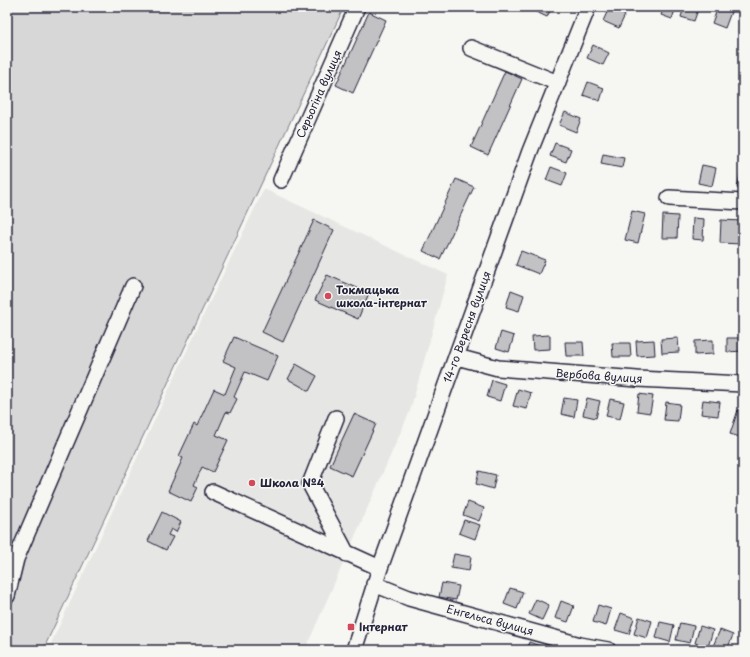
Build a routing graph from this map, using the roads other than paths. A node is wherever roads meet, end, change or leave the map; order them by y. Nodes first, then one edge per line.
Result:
1 (357, 7) edge
2 (588, 7) edge
3 (471, 48) dead end
4 (558, 83) junction
5 (281, 180) dead end
6 (669, 198) dead end
7 (743, 202) edge
8 (133, 286) dead end
9 (457, 357) junction
10 (743, 384) edge
11 (336, 418) dead end
12 (213, 492) dead end
13 (347, 554) junction
14 (380, 568) junction
15 (374, 584) junction
16 (7, 596) edge
17 (354, 650) edge
18 (608, 650) edge

1 - 5 street, Серьогіна вулиця
2 - 4 street, 14-го Вересня вулиця
3 - 4 street
4 - 9 street, 14-го Вересня вулиця
6 - 7 street
8 - 16 street
9 - 10 street, Вербова вулиця
9 - 14 street, 14-го Вересня вулиця
11 - 13 street
12 - 13 street
13 - 14 street
14 - 15 street, 14-го Вересня вулиця
15 - 17 street, 14-го Вересня вулиця
15 - 18 street, Енгельса вулиця

